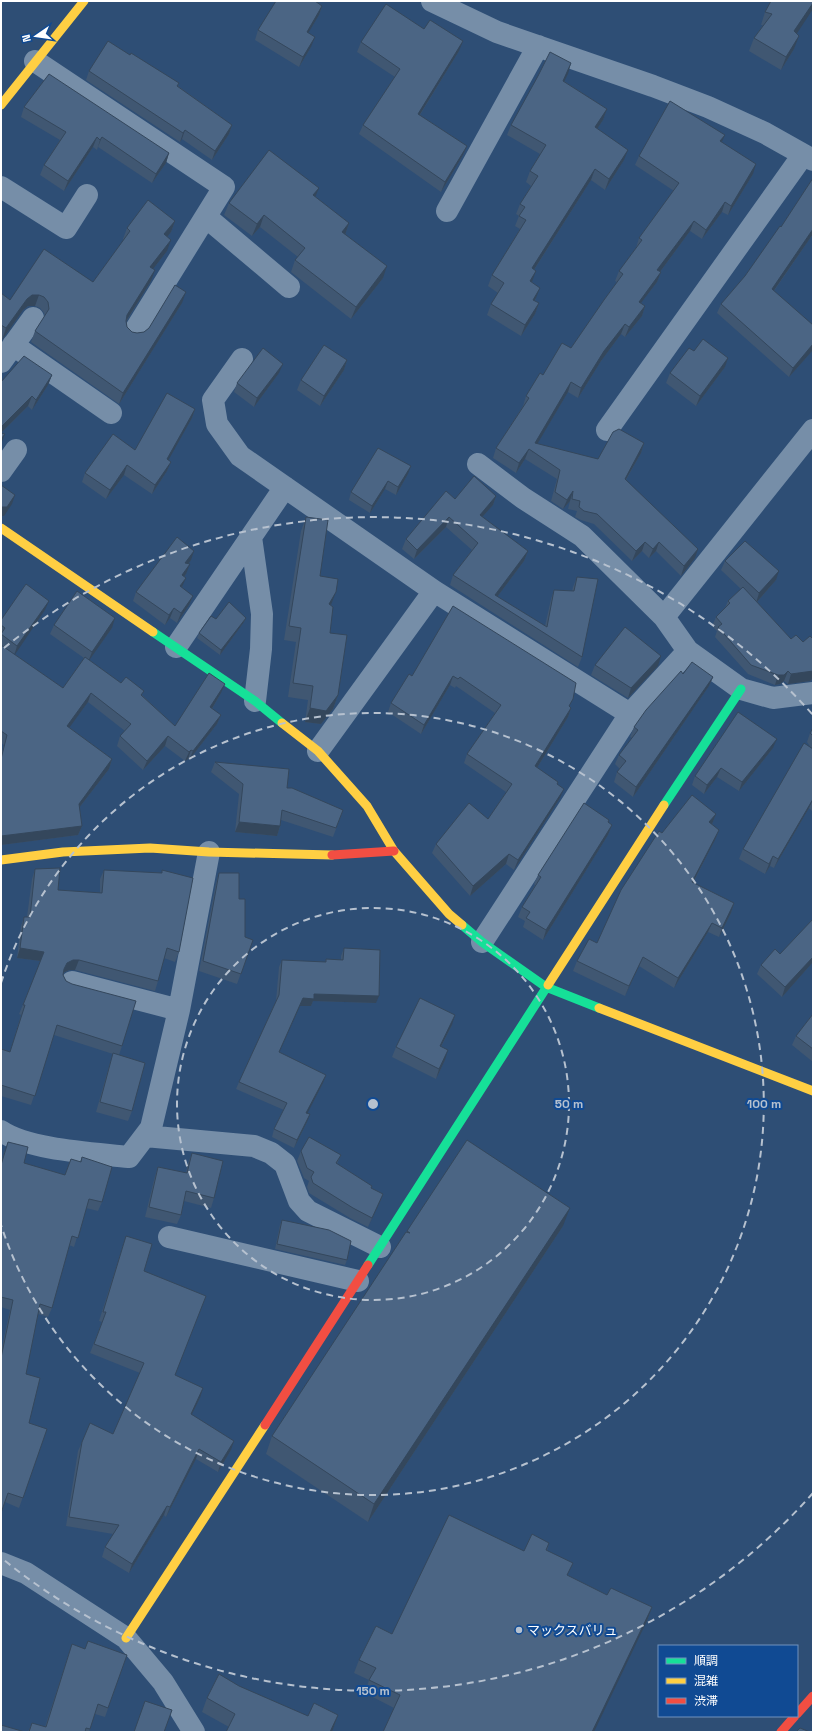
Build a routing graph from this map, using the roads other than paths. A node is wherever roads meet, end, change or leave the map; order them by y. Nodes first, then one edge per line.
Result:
1 (84, 1) edge
2 (432, 1) edge
3 (538, 46) junction
4 (35, 61) junction
5 (1, 105) edge
6 (808, 158) edge
7 (1, 187) edge
8 (87, 195) dead end
9 (447, 211) dead end
10 (206, 216) junction
11 (289, 287) dead end
12 (33, 318) dead end
13 (134, 332) edge
14 (7, 354) edge
15 (242, 359) dead end
16 (111, 413) dead end
17 (607, 430) dead end
18 (813, 430) edge
19 (16, 450) dead end
20 (478, 464) dead end
21 (1, 471) edge
22 (285, 487) junction
23 (1, 528) edge
24 (251, 537) junction
25 (434, 591) junction
26 (664, 617) junction
27 (176, 647) junction
28 (688, 651) junction
29 (741, 689) junction
30 (813, 693) edge
31 (255, 701) junction
32 (630, 714) junction
33 (318, 752) junction
34 (394, 851) junction
35 (209, 852) junction
36 (1, 860) edge
37 (482, 942) junction
38 (72, 982) edge
39 (546, 987) junction
40 (179, 1010) junction
41 (813, 1091) edge
42 (1, 1131) edge
43 (145, 1136) junction
44 (169, 1237) dead end
45 (380, 1247) junction
46 (358, 1281) junction
47 (1, 1563) edge
48 (126, 1638) junction
49 (813, 1696) edge
50 (798, 1713) edge
51 (794, 1717) edge
52 (194, 1732) edge
53 (781, 1732) edge

1 - 4 street
2 - 3 street
3 - 6 street
3 - 9 street
4 - 5 street
4 - 10 street
6 - 17 street
7 - 8 street
10 - 11 street
10 - 13 street
12 - 14 street
14 - 16 street
15 - 22 street
18 - 26 street
19 - 21 street
20 - 26 street
22 - 24 street
22 - 25 street
23 - 27 street
24 - 27 street
24 - 31 street
25 - 32 street
25 - 33 street
26 - 28 street
27 - 31 street
28 - 29 street
28 - 32 street
29 - 30 street
29 - 39 street
31 - 33 street
32 - 37 street
33 - 34 street
34 - 35 street
34 - 37 street
35 - 36 street
35 - 40 street
37 - 39 street
38 - 40 street
39 - 41 street
39 - 45 street
40 - 43 street
42 - 43 street
43 - 45 street
44 - 46 street
45 - 46 street
46 - 48 street
47 - 48 street
48 - 52 street
49 - 50 street
51 - 53 street

